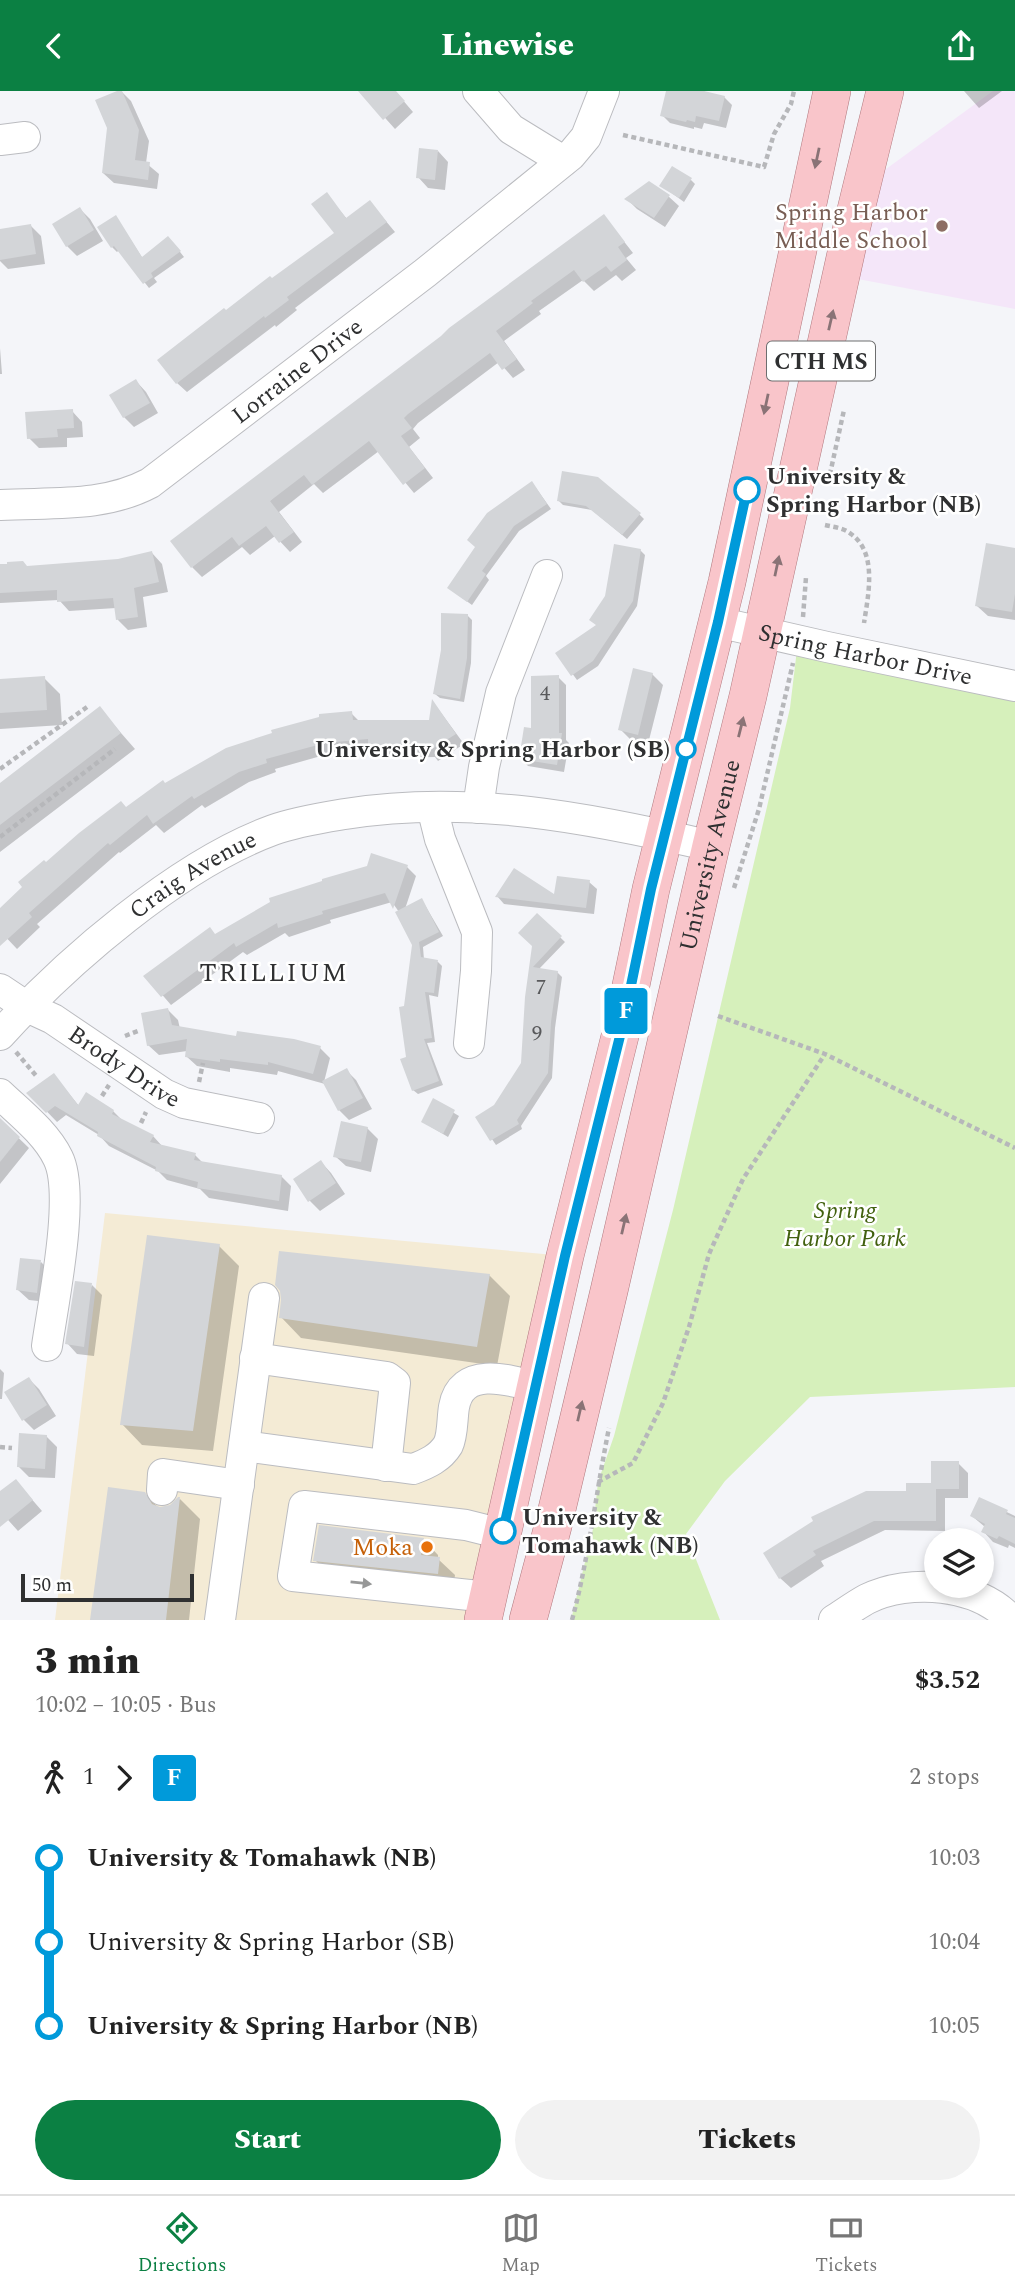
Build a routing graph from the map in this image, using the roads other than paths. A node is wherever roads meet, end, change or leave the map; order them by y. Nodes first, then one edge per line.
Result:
1 (478, 91) edge
2 (604, 91) edge
3 (832, 91) edge
4 (886, 91) edge
5 (563, 161) junction
6 (0, 505) edge
7 (547, 575) dead end
8 (718, 622) junction
9 (762, 632) junction
10 (1015, 686) edge
11 (432, 807) junction
12 (478, 807) junction
13 (665, 835) junction
14 (711, 846) junction
15 (0, 989) edge
16 (27, 1007) junction
17 (7, 1043) edge
18 (469, 1043) dead end
19 (0, 1094) edge
20 (259, 1118) dead end
21 (264, 1298) dead end
22 (47, 1346) dead end
23 (255, 1358) junction
24 (536, 1387) junction
25 (244, 1446) junction
26 (386, 1466) junction
27 (239, 1485) junction
28 (162, 1490) dead end
29 (502, 1534) junction
30 (542, 1568) junction
31 (485, 1608) edge
32 (220, 1620) edge
33 (528, 1620) edge
34 (834, 1620) edge
35 (1011, 1620) edge

1 - 5 street
2 - 5 street, Lorraine Drive
3 -> 8 main road, University Avenue / CTH MS
9 -> 4 main road, University Avenue / CTH MS
5 - 6 street, Lorraine Drive
7 - 12 street
8 - 9 street, Spring Harbor Drive
8 - 13 main road, University Avenue / CTH MS
9 - 10 street, Spring Harbor Drive
14 -> 9 main road, University Avenue / CTH MS
11 - 12 street, Craig Avenue
11 - 16 street, Craig Avenue
11 - 18 street
12 - 13 street, Craig Avenue
13 - 14 street, Craig Avenue
13 - 24 main road, University Avenue / CTH MS
30 -> 14 main road, University Avenue / CTH MS
15 - 16 street, Brody Drive
16 - 17 street, Craig Avenue
16 - 20 street, Brody Drive
19 - 22 street
21 - 23 street
23 - 25 street
23 - 26 street
24 - 26 street
24 - 29 main road, University Avenue / CTH MS
24 - 30 main road
25 - 26 street
25 - 27 street
27 - 28 street
27 - 32 street
29 - 31 main road, University Avenue / CTH MS
29 -> 31 street
30 - 33 main road, University Avenue / CTH MS
34 - 35 street

